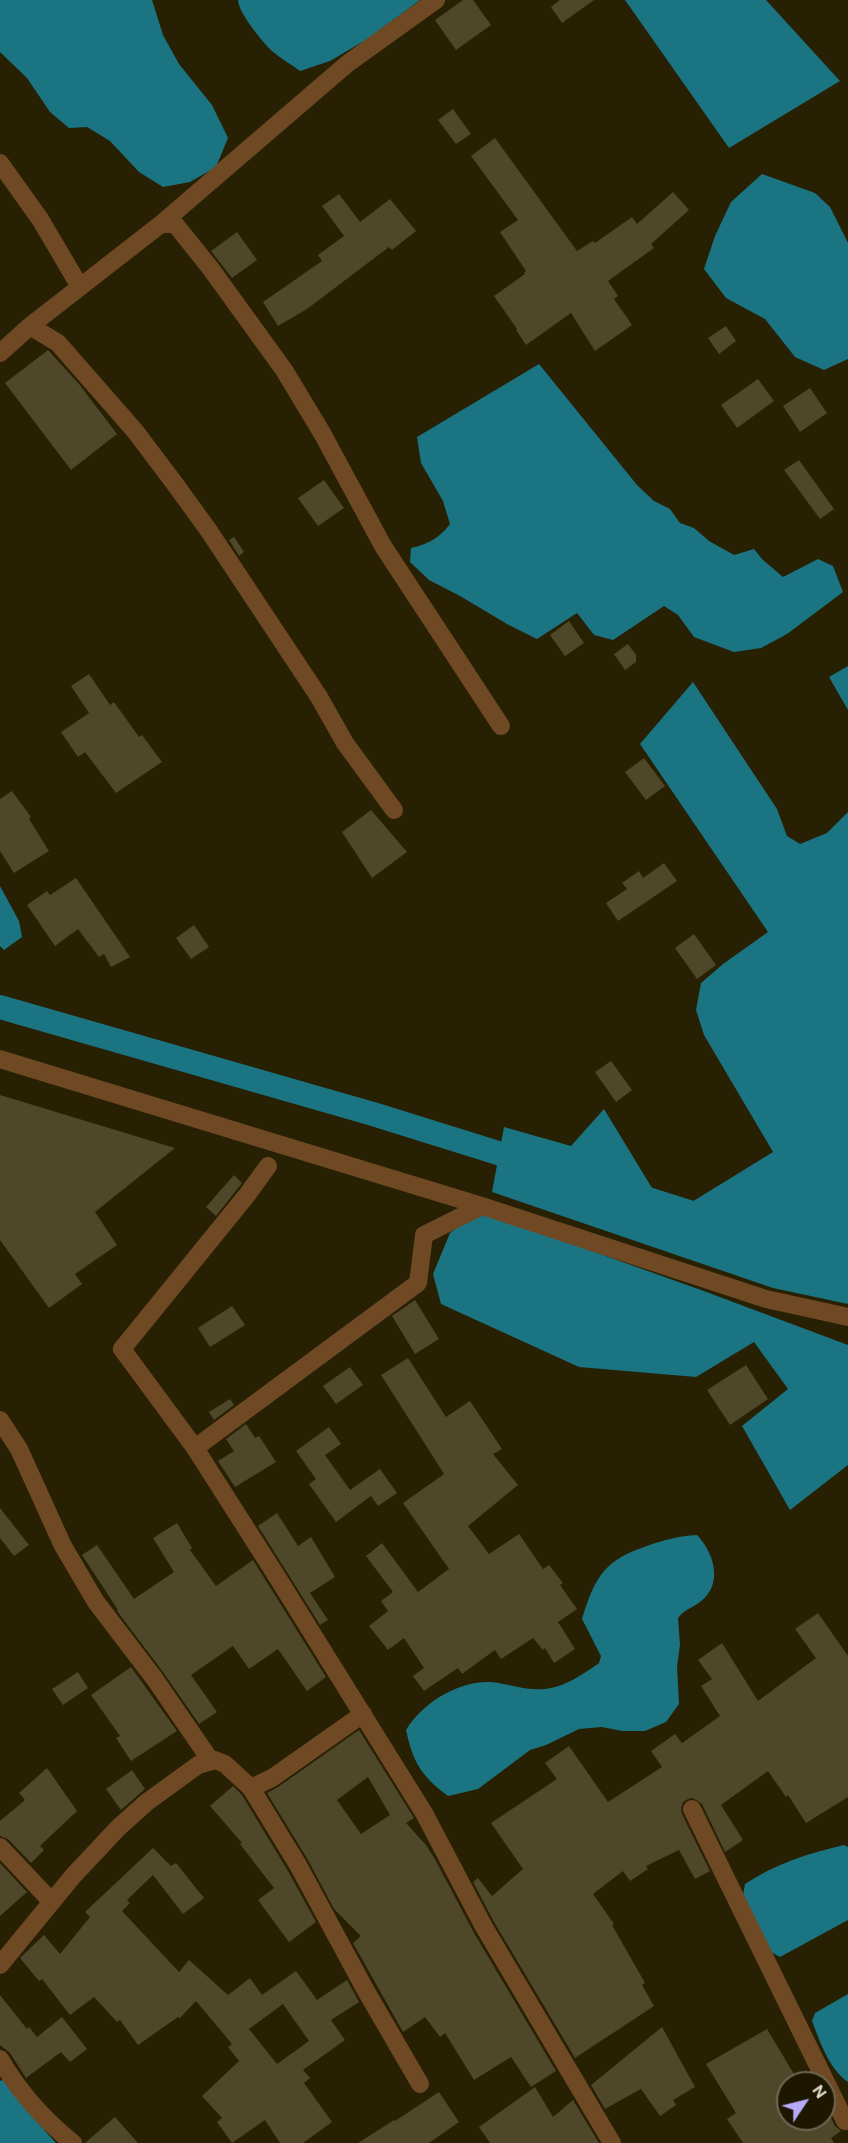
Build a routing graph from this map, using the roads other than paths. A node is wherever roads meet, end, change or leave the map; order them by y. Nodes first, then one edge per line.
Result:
1 (436, 0) edge
2 (0, 162) edge
3 (161, 224) junction
4 (81, 287) junction
5 (30, 326) junction
6 (0, 352) edge
7 (501, 726) dead end
8 (394, 810) dead end
9 (0, 1059) edge
10 (268, 1166) dead end
11 (482, 1206) junction
12 (848, 1317) edge
13 (0, 1420) edge
14 (195, 1448) junction
15 (363, 1714) junction
16 (211, 1761) junction
17 (251, 1788) junction
18 (692, 1809) dead end
19 (0, 1847) edge
20 (51, 1901) junction
21 (0, 1965) edge
22 (0, 2059) edge
23 (420, 2084) dead end
24 (847, 2123) edge
25 (73, 2143) edge
26 (612, 2143) edge

1 - 3 street
2 - 4 street
3 - 4 street
3 - 7 street
4 - 5 street
5 - 6 street
5 - 8 street
9 - 11 street
10 - 14 street
11 - 12 street
11 - 14 street
13 - 16 street
14 - 15 street
15 - 17 street
15 - 26 street
16 - 17 street
16 - 20 street
17 - 23 street
18 - 24 street
19 - 20 street
20 - 21 street
22 - 25 street

